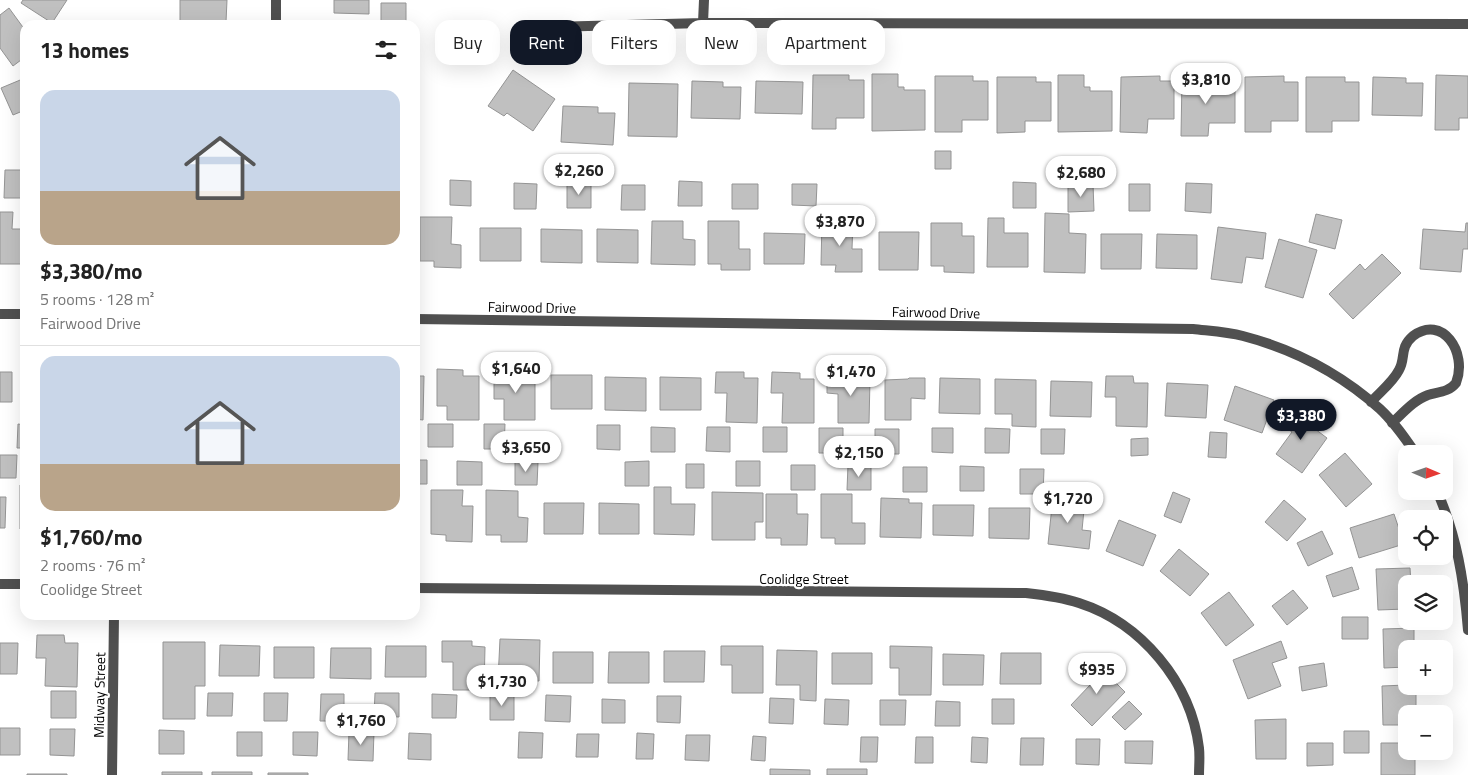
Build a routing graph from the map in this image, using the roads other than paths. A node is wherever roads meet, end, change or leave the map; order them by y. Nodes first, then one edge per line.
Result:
1 (276, 0) edge
2 (704, 0) edge
3 (276, 20) edge
4 (703, 20) edge
5 (757, 22) edge
6 (686, 23) edge
7 (1468, 24) edge
8 (582, 26) edge
9 (0, 314) edge
10 (20, 314) edge
11 (420, 320) edge
12 (1371, 402) junction
13 (1392, 423) junction
14 (1409, 445) edge
15 (1440, 500) edge
16 (0, 584) edge
17 (20, 584) edge
18 (420, 588) edge
19 (114, 620) edge
20 (1468, 630) edge
21 (112, 775) edge
22 (1200, 775) edge

1 - 3 street
2 - 4 street
5 - 7 street
6 - 8 street
9 - 10 street
11 - 12 street, Fairwood Drive
12 - 13 street, Fairwood Drive
12 - 13 street
13 - 14 street, Fairwood Drive
15 - 20 street
16 - 17 street
18 - 22 street, Coolidge Street
19 - 21 street, Midway Street

